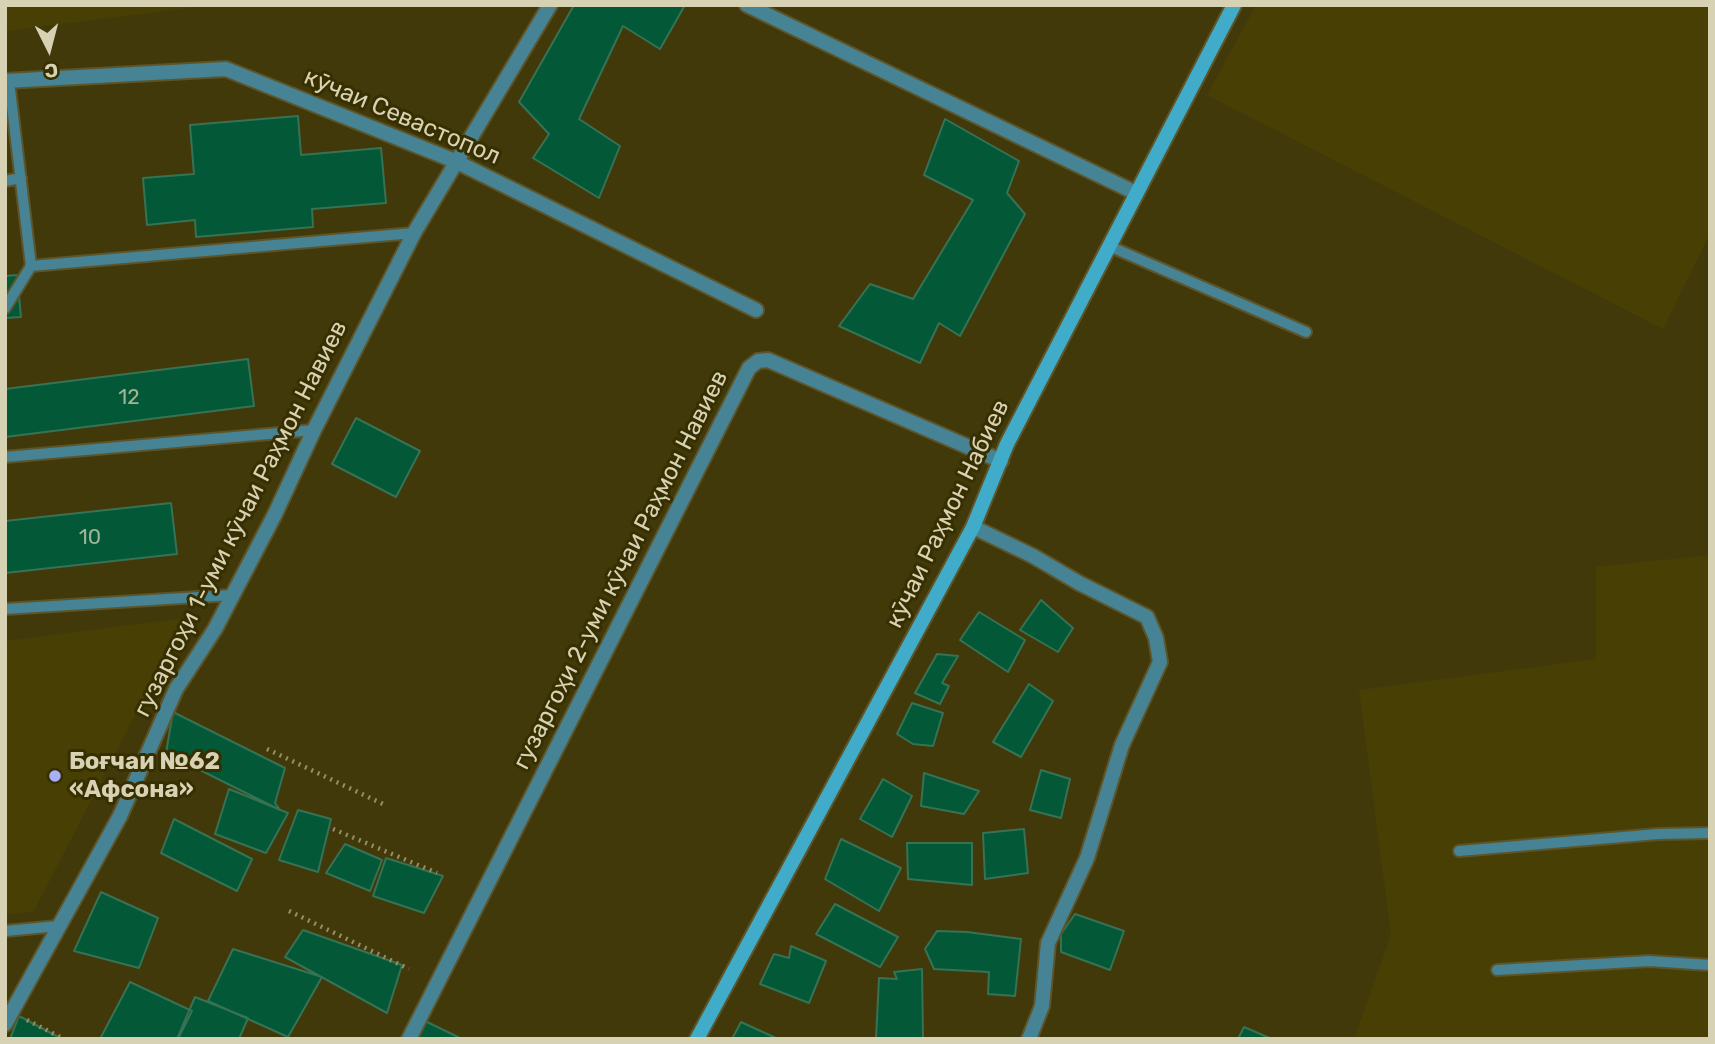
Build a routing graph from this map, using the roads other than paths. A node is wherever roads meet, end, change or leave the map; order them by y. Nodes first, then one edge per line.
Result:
1 (550, 5) edge
2 (747, 5) edge
3 (1234, 5) edge
4 (7, 81) edge
5 (455, 161) junction
6 (22, 178) junction
7 (5, 180) edge
8 (1136, 193) junction
9 (414, 233) junction
10 (1109, 246) junction
11 (31, 265) junction
12 (5, 308) edge
13 (756, 310) dead end
14 (1306, 332) dead end
15 (314, 430) junction
16 (5, 457) edge
17 (1001, 461) junction
18 (973, 527) junction
19 (232, 595) junction
20 (5, 609) edge
21 (1710, 833) edge
22 (1459, 851) dead end
23 (58, 926) junction
24 (5, 931) edge
25 (1710, 965) edge
26 (1497, 970) dead end
27 (5, 1024) edge
28 (409, 1039) edge
29 (697, 1039) edge
30 (1029, 1039) edge

1 - 5 street, гузаргоҳи 1-уми кӯчаи Раҳмон Навиев
2 - 8 street
3 - 8 main road, кӯчаи Раҳмон Набиев
4 - 5 street, кӯчаи Севастопол
4 - 6 lane
5 - 9 street, гузаргоҳи 1-уми кӯчаи Раҳмон Навиев
5 - 13 street, кӯчаи Севастопол
6 - 7 lane
6 - 11 lane
8 - 10 main road, кӯчаи Раҳмон Набиев
9 - 11 lane
9 - 15 street, гузаргоҳи 1-уми кӯчаи Раҳмон Навиев
10 - 14 lane
10 - 17 main road, кӯчаи Раҳмон Набиев
11 - 12 lane
15 - 16 lane
15 - 19 street, гузаргоҳи 1-уми кӯчаи Раҳмон Навиев
17 - 18 main road, кӯчаи Раҳмон Набиев
17 - 28 street, гузаргоҳи 2-уми кӯчаи Раҳмон Навиев
18 - 29 main road, кӯчаи Раҳмон Набиев
18 - 30 street
19 - 20 lane
19 - 23 street, гузаргоҳи 1-уми кӯчаи Раҳмон Навиев
21 - 22 lane
23 - 24 lane
23 - 27 street, гузаргоҳи 1-уми кӯчаи Раҳмон Навиев
25 - 26 lane

